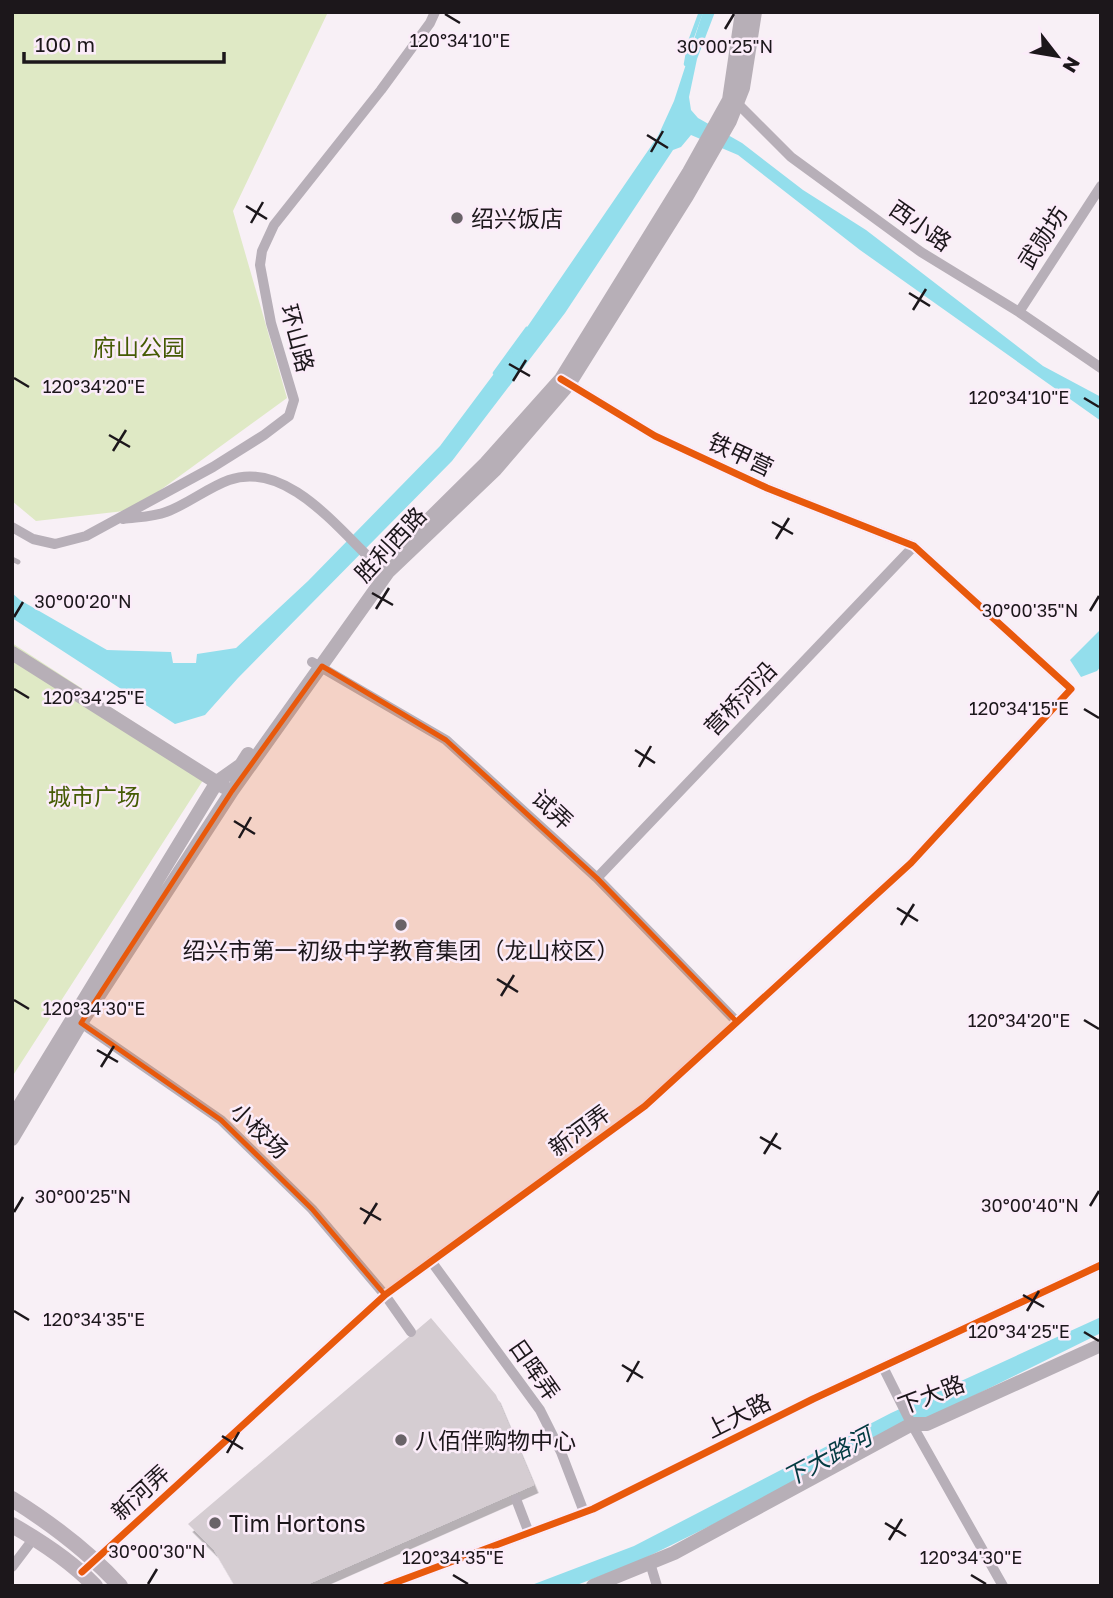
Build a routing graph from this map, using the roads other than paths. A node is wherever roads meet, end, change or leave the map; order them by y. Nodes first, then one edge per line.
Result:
1 (435, 12) edge
2 (742, 12) edge
3 (755, 12) edge
4 (734, 102) junction
5 (1101, 186) edge
6 (1019, 312) junction
7 (1101, 368) edge
8 (565, 382) junction
9 (116, 519) junction
10 (12, 527) edge
11 (914, 546) junction
12 (380, 568) junction
13 (12, 653) edge
14 (317, 664) junction
15 (217, 782) junction
16 (232, 792) junction
17 (597, 878) junction
18 (737, 1022) junction
19 (81, 1023) junction
20 (12, 1118) edge
21 (12, 1139) edge
22 (431, 1261) junction
23 (1101, 1265) edge
24 (385, 1295) junction
25 (411, 1332) dead end
26 (1101, 1345) edge
27 (883, 1367) junction
28 (911, 1423) junction
29 (12, 1499) edge
30 (516, 1499) dead end
31 (584, 1512) junction
32 (12, 1525) edge
33 (529, 1533) junction
34 (34, 1538) junction
35 (96, 1559) junction
36 (650, 1563) junction
37 (12, 1567) edge
38 (82, 1572) junction
39 (94, 1586) edge
40 (120, 1586) edge
41 (386, 1586) edge
42 (593, 1586) edge
43 (657, 1586) edge
44 (1003, 1586) edge

1 - 9 street, 环山路
2 - 4 main road, 胜利西路
3 - 4 main road, 胜利西路
4 - 6 street, 西小路
4 - 8 main road, 胜利西路
5 - 6 street, 武勋坊
6 - 7 street, 西小路
8 - 11 street, 铁甲营
8 - 12 main road, 胜利西路
8 - 14 main road, 胜利西路
9 - 10 street, 环山路
9 - 12 street
11 - 17 street, 营桥河沿
11 - 18 street, 新河弄
12 - 14 main road, 胜利西路
13 - 15 main road
14 - 15 main road, 胜利西路
14 - 16 main road, 胜利西路
14 - 17 street, 试弄
15 - 16 main road
15 - 20 main road, 胜利西路
16 - 19 main road, 胜利西路
17 - 18 street, 试弄
18 - 22 street, 新河弄
19 - 21 main road, 胜利西路
19 - 24 street, 小校场
22 - 24 street, 新河弄
22 - 31 street, 日晖弄
23 - 27 street, 上大路
24 - 25 street, 小校场
24 - 35 street, 新河弄
26 - 28 main road, 下大路
27 - 28 street
27 - 31 street, 上大路
28 - 36 main road, 下大路
28 - 44 street
29 - 35 main road
30 - 33 street
31 - 33 street, 上大路
32 - 34 main road
33 - 41 street, 上大路
34 - 37 street
34 - 38 main road
35 - 38 street, 新河弄
35 - 40 main road
36 - 42 main road, 下大路
36 - 43 street
38 - 39 main road

